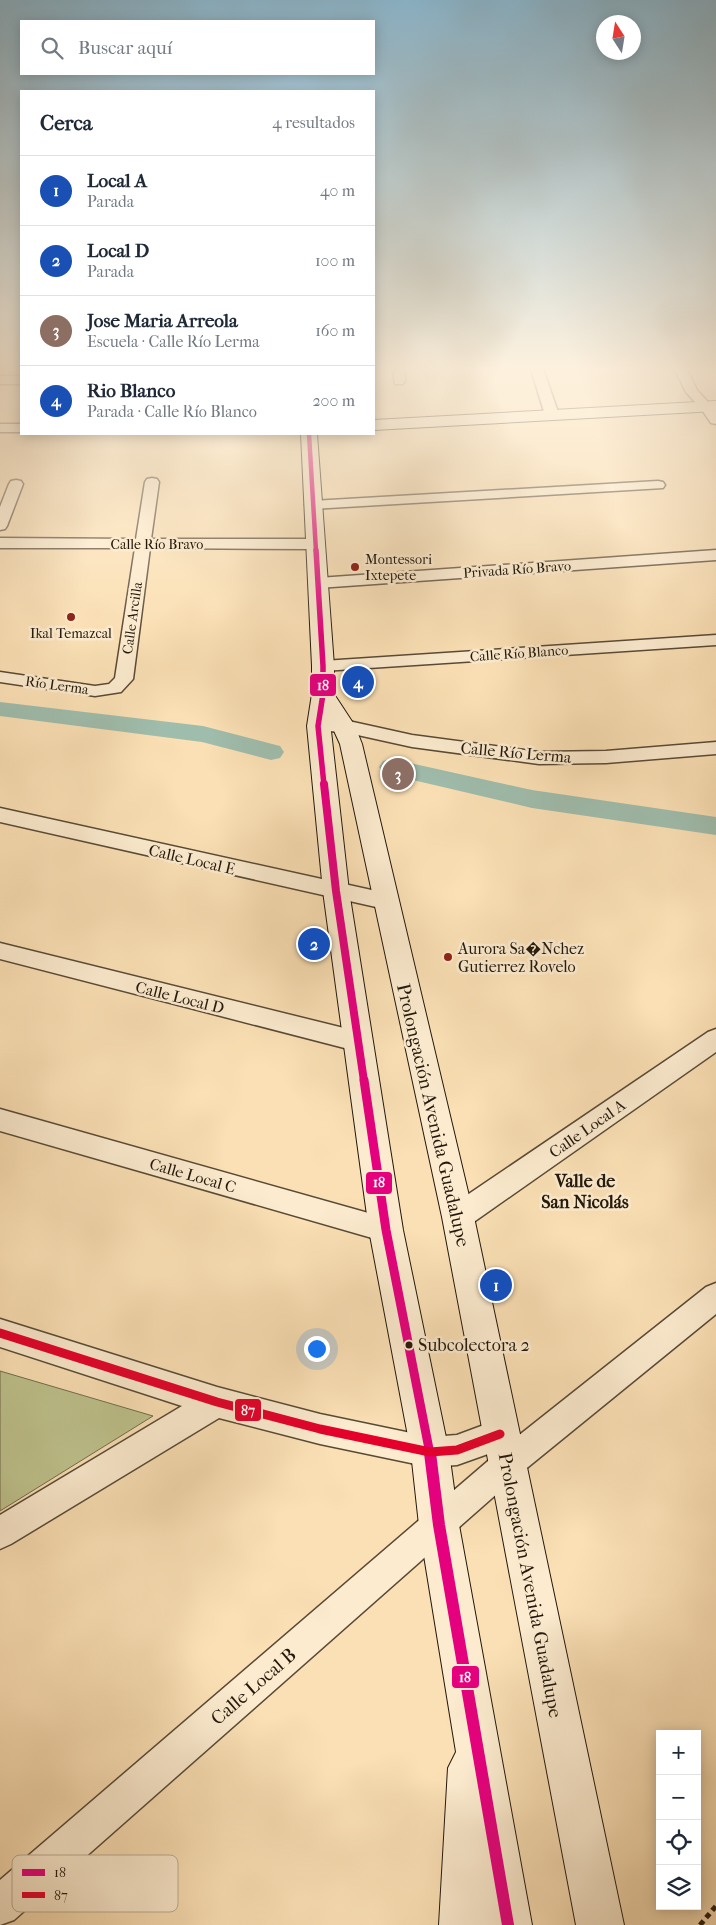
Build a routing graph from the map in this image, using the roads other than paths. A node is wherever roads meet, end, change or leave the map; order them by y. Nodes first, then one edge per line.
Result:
1 (310, 456) edge
2 (152, 482) dead end
3 (16, 484) dead end
4 (658, 485) dead end
5 (312, 505) junction
6 (0, 526) edge
7 (0, 543) edge
8 (142, 544) junction
9 (314, 544) junction
10 (716, 555) edge
11 (318, 583) junction
12 (716, 640) edge
13 (323, 666) junction
14 (0, 677) edge
15 (114, 688) joint
16 (331, 726) junction
17 (716, 748) edge
18 (0, 815) edge
19 (336, 892) junction
20 (385, 901) junction
21 (0, 951) edge
22 (716, 1039) edge
23 (360, 1042) junction
24 (0, 1120) edge
25 (458, 1217) junction
26 (386, 1230) junction
27 (716, 1296) edge
28 (0, 1334) edge
29 (217, 1402) junction
30 (503, 1450) junction
31 (430, 1452) junction
32 (439, 1525) junction
33 (0, 1533) edge
34 (472, 1712) junction
35 (59, 1855) edge
36 (12, 1896) edge
37 (0, 1906) edge
38 (463, 1925) edge
39 (508, 1925) edge
40 (600, 1925) edge

1 - 5 main road, Prolongación Avenida Guadalupe
2 - 8 street, Calle Arcilla
3 - 6 street
4 - 5 street
5 - 9 main road, Prolongación Avenida Guadalupe
7 - 8 street, Calle Río Bravo
8 - 9 street, Calle Río Bravo
8 - 15 street, Calle Arcilla
9 - 11 main road, Prolongación Avenida Guadalupe
10 - 11 street, Privada Río Bravo
11 - 13 main road, Prolongación Avenida Guadalupe
12 - 13 street, Calle Río Blanco
13 - 16 main road, Prolongación Avenida Guadalupe
14 - 15 street, Río Lerma
16 - 17 street, Calle Río Lerma
16 - 19 main road, Prolongación Avenida Guadalupe
16 - 20 main road, Prolongación Avenida Guadalupe
18 - 19 street, Calle Local E
19 - 20 street, Calle Local E
19 - 23 main road, Prolongación Avenida Guadalupe
20 - 25 main road, Prolongación Avenida Guadalupe
21 - 23 street, Calle Local D
22 - 25 street, Calle Local A
23 - 26 main road, Prolongación Avenida Guadalupe
24 - 26 street, Calle Local C
25 - 30 main road, Prolongación Avenida Guadalupe
26 - 31 main road, Prolongación Avenida Guadalupe
27 - 30 street
28 - 29 street
29 - 31 street
29 - 33 street
30 - 31 street
30 - 32 street, Calle Local B
30 - 40 main road, Prolongación Avenida Guadalupe
31 - 32 main road, Prolongación Avenida Guadalupe
32 - 34 main road, Prolongación Avenida Guadalupe
32 - 35 street, Calle Local B
34 - 38 main road
34 - 39 main road, Prolongación Avenida Guadalupe
36 - 37 street, Calle Local B

